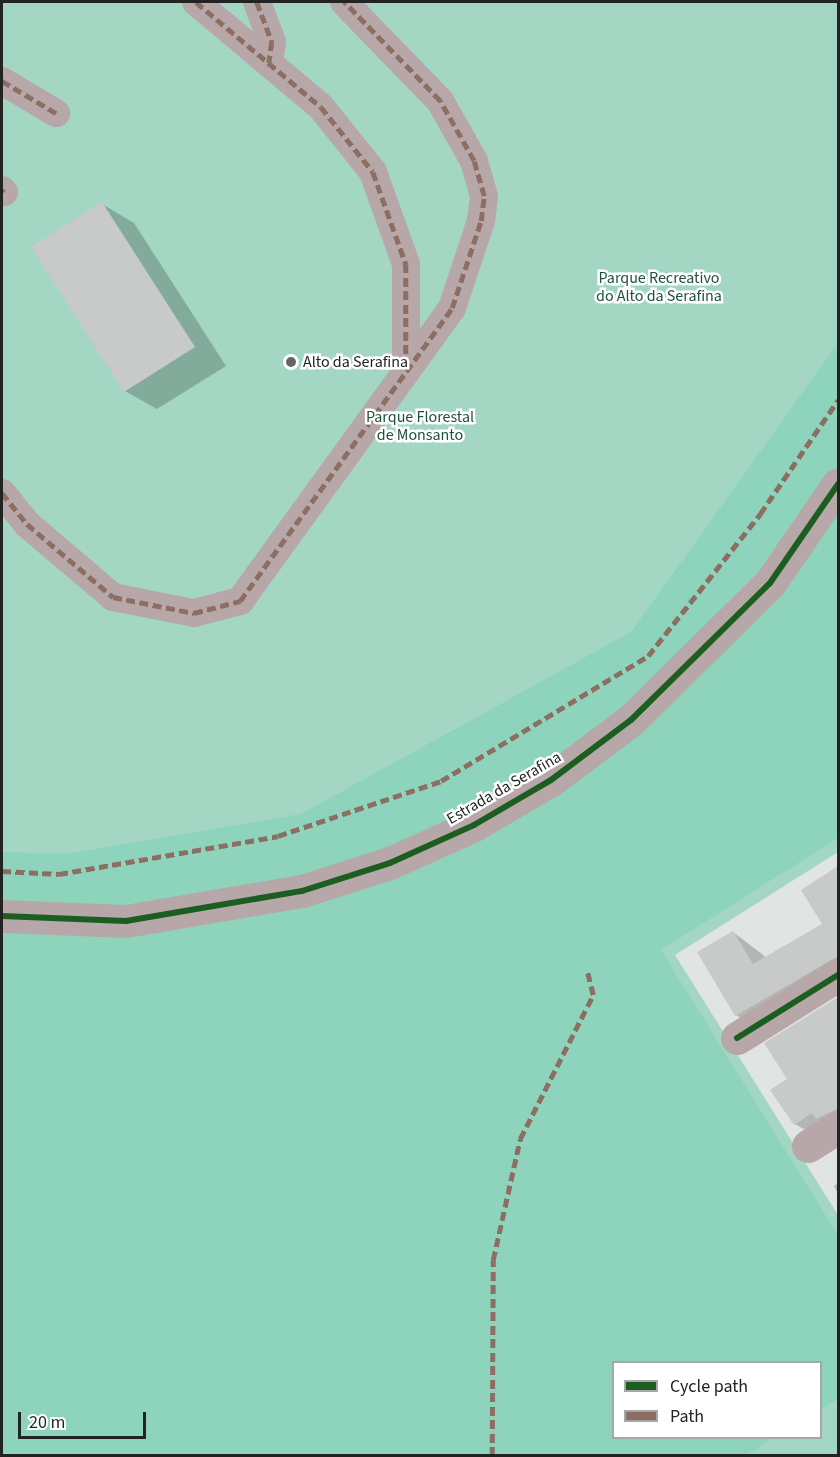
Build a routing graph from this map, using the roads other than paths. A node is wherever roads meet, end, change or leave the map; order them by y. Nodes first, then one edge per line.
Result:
1 (196, 2) edge
2 (257, 2) edge
3 (344, 2) edge
4 (269, 63) junction
5 (2, 81) edge
6 (56, 113) dead end
7 (406, 367) junction
8 (838, 484) edge
9 (2, 492) edge
10 (2, 916) edge
11 (838, 975) edge
12 (737, 1038) dead end
13 (838, 1127) edge
14 (808, 1146) dead end

1 - 4 street
2 - 4 street
3 - 7 street
4 - 7 street
5 - 6 street
7 - 9 street
8 - 10 street, Estrada da Serafina
11 - 12 street
13 - 14 street

